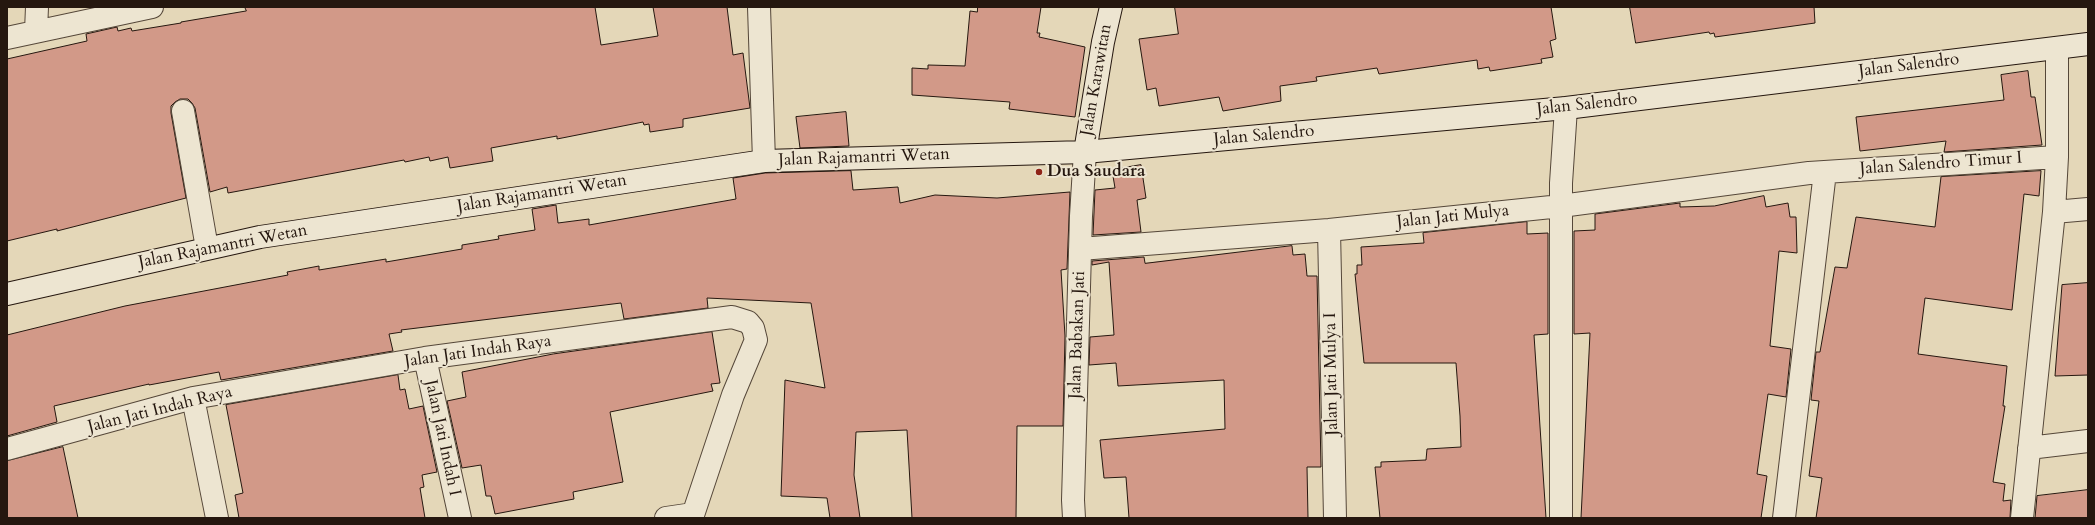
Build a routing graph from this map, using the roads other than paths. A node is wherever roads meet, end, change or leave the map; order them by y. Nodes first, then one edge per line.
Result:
1 (36, 7) edge
2 (152, 7) edge
3 (759, 7) edge
4 (1111, 7) edge
5 (36, 31) junction
6 (7, 38) edge
7 (2088, 44) edge
8 (2057, 48) junction
9 (1566, 108) junction
10 (183, 111) dead end
11 (1084, 152) junction
12 (2057, 157) junction
13 (764, 161) junction
14 (1825, 172) junction
15 (1561, 206) junction
16 (2088, 209) edge
17 (2054, 212) junction
18 (1329, 230) junction
19 (207, 248) junction
20 (1080, 249) junction
21 (7, 294) edge
22 (425, 358) junction
23 (193, 398) junction
24 (2088, 441) edge
25 (2029, 448) junction
26 (7, 449) edge
27 (692, 516) edge
28 (217, 518) edge
29 (460, 518) edge
30 (666, 518) edge
31 (1074, 518) edge
32 (1335, 518) edge
33 (1561, 518) edge
34 (1784, 518) edge
35 (2022, 518) edge

1 - 5 street
2 - 5 street
3 - 13 street
4 - 11 street, Jalan Karawitan
5 - 6 street
7 - 8 street, Jalan Salendro
8 - 9 street, Jalan Salendro
8 - 12 street
9 - 11 street, Jalan Salendro
9 - 15 street
10 - 19 street
11 - 13 street, Jalan Rajamantri Wetan
11 - 20 street, Jalan Babakan Jati
12 - 14 street, Jalan Salendro Timur I
12 - 17 street
13 - 19 street, Jalan Rajamantri Wetan
14 - 15 street, Jalan Jati Mulya
14 - 34 street
15 - 18 street, Jalan Jati Mulya
15 - 33 street
16 - 17 street
17 - 25 street
18 - 20 street, Jalan Jati Mulya
18 - 32 street, Jalan Jati Mulya I
19 - 21 street, Jalan Rajamantri Wetan
20 - 31 street, Jalan Babakan Jati
22 - 23 street, Jalan Jati Indah Raya
22 - 27 street, Jalan Jati Indah Raya
22 - 29 street, Jalan Jati Indah I
23 - 26 street, Jalan Jati Indah Raya
23 - 28 street
24 - 25 street
25 - 35 street
27 - 30 street

